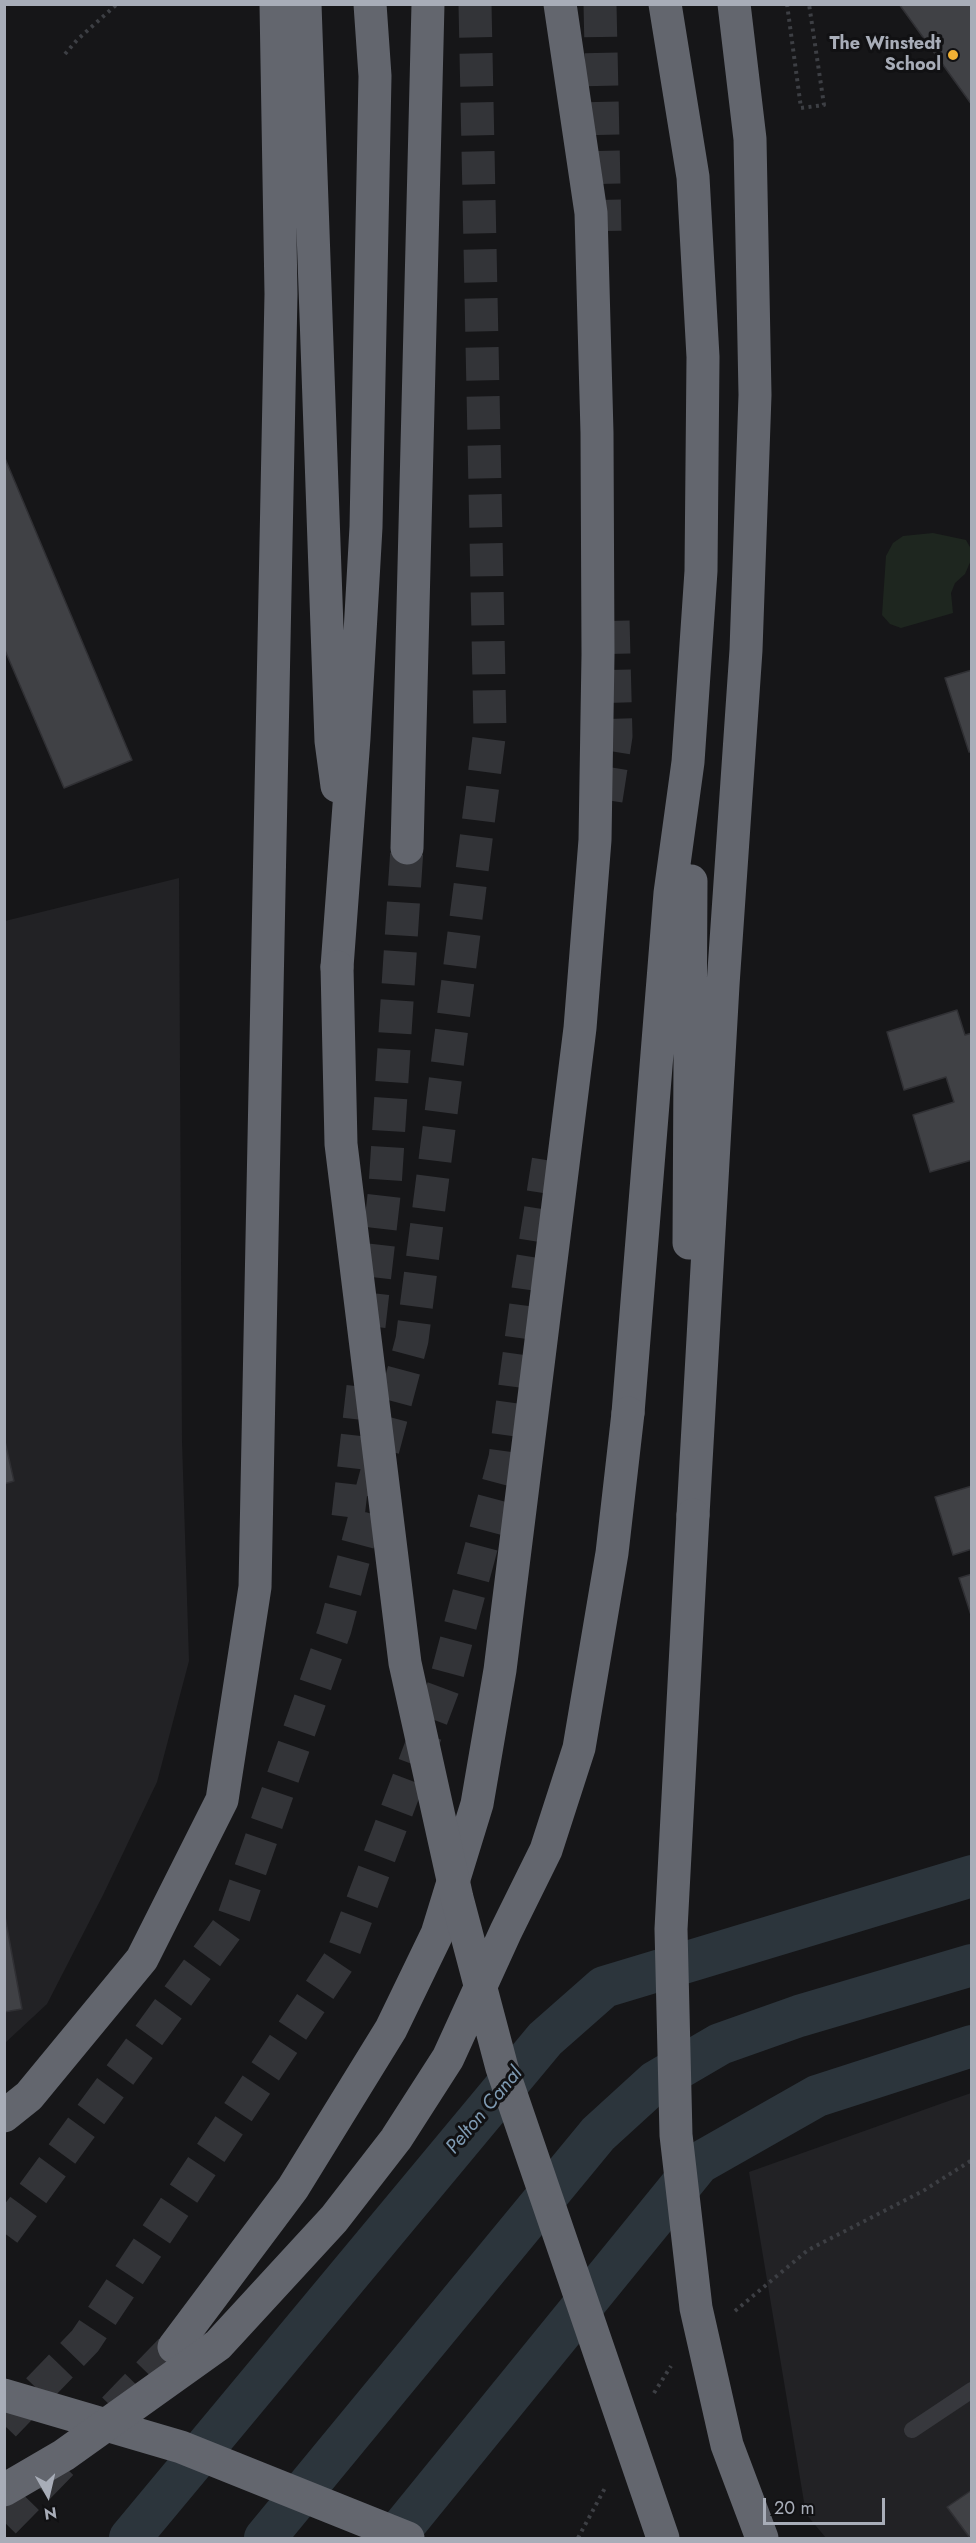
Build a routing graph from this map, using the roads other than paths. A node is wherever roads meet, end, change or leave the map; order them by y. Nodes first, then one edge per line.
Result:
1 (276, 4) edge
2 (305, 4) edge
3 (370, 4) edge
4 (428, 4) edge
5 (560, 4) edge
6 (665, 4) edge
7 (734, 4) edge
8 (688, 762) junction
9 (346, 848) junction
10 (407, 848) tunnel mouth
11 (693, 1515) junction
12 (4, 2116) edge
13 (174, 2348) tunnel mouth
14 (972, 2391) edge
15 (4, 2395) edge
16 (912, 2430) dead end
17 (4, 2490) edge
18 (408, 2538) edge
19 (663, 2538) edge
20 (762, 2538) edge

1 - 12 highway
2 - 9 highway
3 - 9 highway
4 - 10 highway
5 - 13 highway
6 - 8 highway
7 - 11 highway
8 - 11 highway
8 - 17 highway, bridge
9 - 19 highway, bridge
11 - 20 highway, bridge
14 - 16 lane
15 - 18 highway

